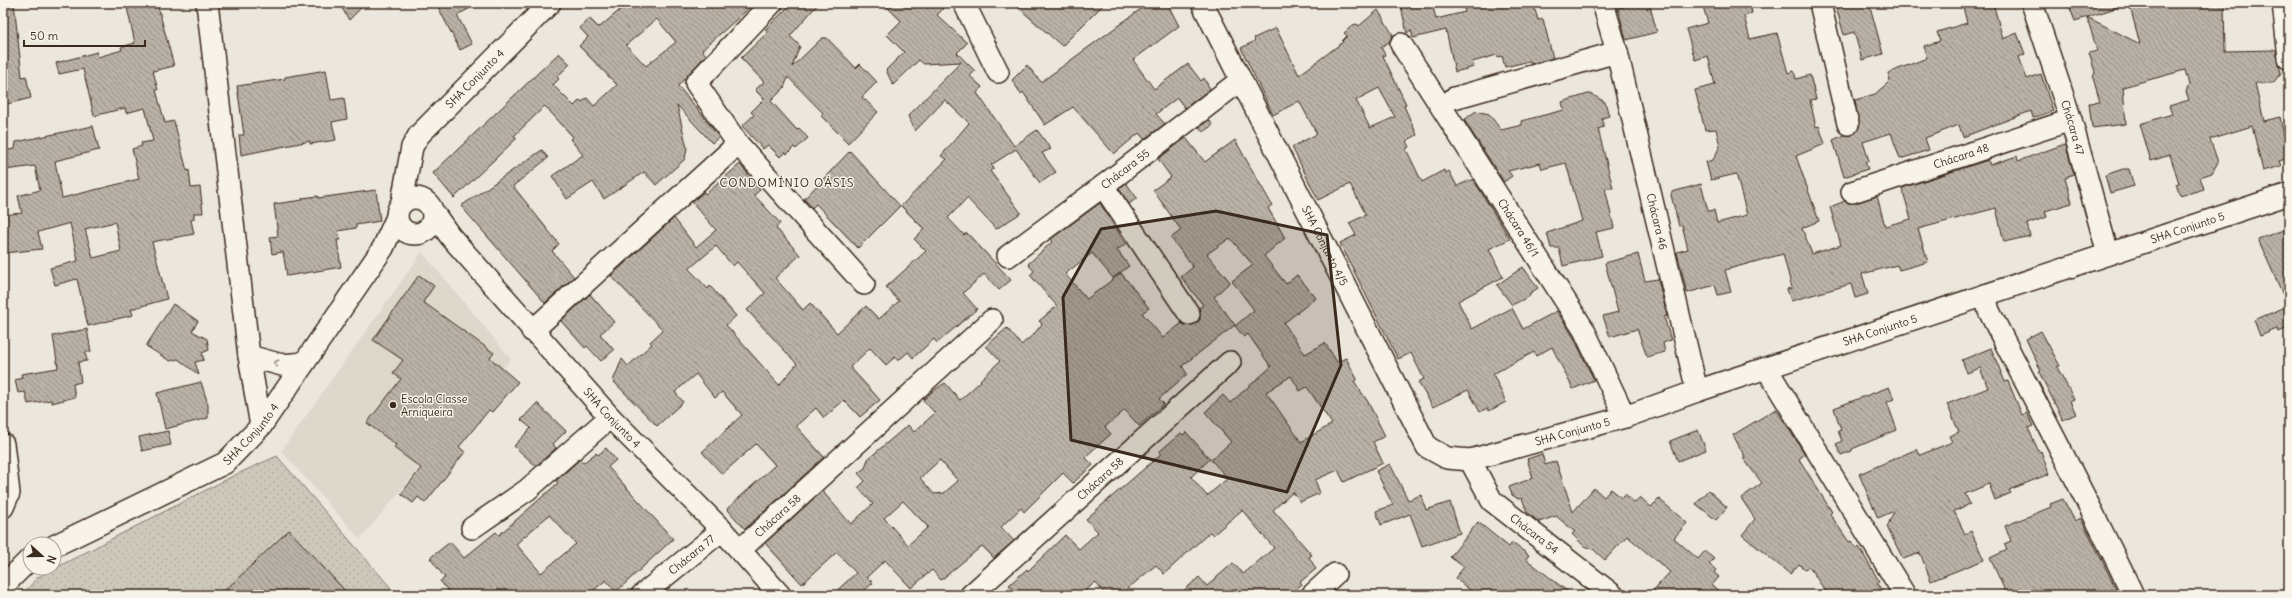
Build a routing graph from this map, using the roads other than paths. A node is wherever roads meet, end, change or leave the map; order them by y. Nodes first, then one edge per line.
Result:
1 (207, 3) edge
2 (550, 3) edge
3 (772, 3) edge
4 (964, 3) edge
5 (1202, 3) edge
6 (1603, 3) edge
7 (1820, 3) edge
8 (2032, 3) edge
9 (2283, 3) edge
10 (1401, 44) dead end
11 (1617, 52) junction
12 (2289, 58) edge
13 (998, 72) dead end
14 (1241, 80) junction
15 (1454, 98) dead end
16 (2071, 120) junction
17 (1848, 124) dead end
18 (738, 144) junction
19 (1103, 186) junction
20 (1852, 192) dead end
21 (2289, 194) edge
22 (415, 216) junction
23 (2108, 254) junction
24 (1008, 256) dead end
25 (864, 284) dead end
26 (1985, 295) junction
27 (1189, 314) dead end
28 (992, 320) dead end
29 (532, 331) junction
30 (249, 356) junction
31 (1230, 362) dead end
32 (304, 363) junction
33 (1767, 369) junction
34 (1697, 390) junction
35 (610, 417) junction
36 (1625, 417) junction
37 (261, 426) junction
38 (3, 444) edge
39 (1470, 460) junction
40 (3, 507) edge
41 (472, 528) dead end
42 (722, 530) junction
43 (62, 542) edge
44 (740, 550) junction
45 (22, 567) edge
46 (1335, 574) dead end
47 (3, 586) edge
48 (1903, 592) dead end
49 (642, 595) edge
50 (780, 595) edge
51 (971, 595) edge
52 (1312, 595) edge
53 (1613, 595) edge
54 (2134, 595) edge

1 - 30 street
2 - 22 street, SHA Conjunto 4
3 - 18 street
4 - 13 street
5 - 14 street, SHA Conjunto 4/5
6 - 11 street, Chácara 46
7 - 17 street
8 - 16 street, Chácara 47
9 - 12 street
10 - 36 street, Chácara 46/1
11 - 15 street
11 - 34 street, Chácara 46
14 - 19 street, Chácara 55
14 - 39 street, SHA Conjunto 4/5
16 - 20 street, Chácara 48
16 - 23 street, Chácara 47
18 - 25 street
18 - 29 street
19 - 24 street, Chácara 55
19 - 27 street
21 - 23 street, SHA Conjunto 5
22 - 29 street, SHA Conjunto 4
22 - 32 street, SHA Conjunto 4
23 - 26 street, SHA Conjunto 5
26 - 33 street, SHA Conjunto 5
26 - 54 street
28 - 44 street, Chácara 58
29 - 35 street, SHA Conjunto 4
32 -> 30 street
30 - 37 street
31 - 51 street, Chácara 58
32 - 37 street, SHA Conjunto 4
33 - 34 street, SHA Conjunto 5
33 - 48 street
34 - 36 street, SHA Conjunto 5
35 - 41 street
35 - 42 street, SHA Conjunto 4
36 - 39 street, SHA Conjunto 5
37 - 43 street, SHA Conjunto 4
38 - 40 street
39 - 53 street, Chácara 54
42 - 44 street, SHA Conjunto 4
42 - 49 street, Chácara 77
44 - 50 street, SHA Conjunto 4
45 - 47 street
46 - 52 street

